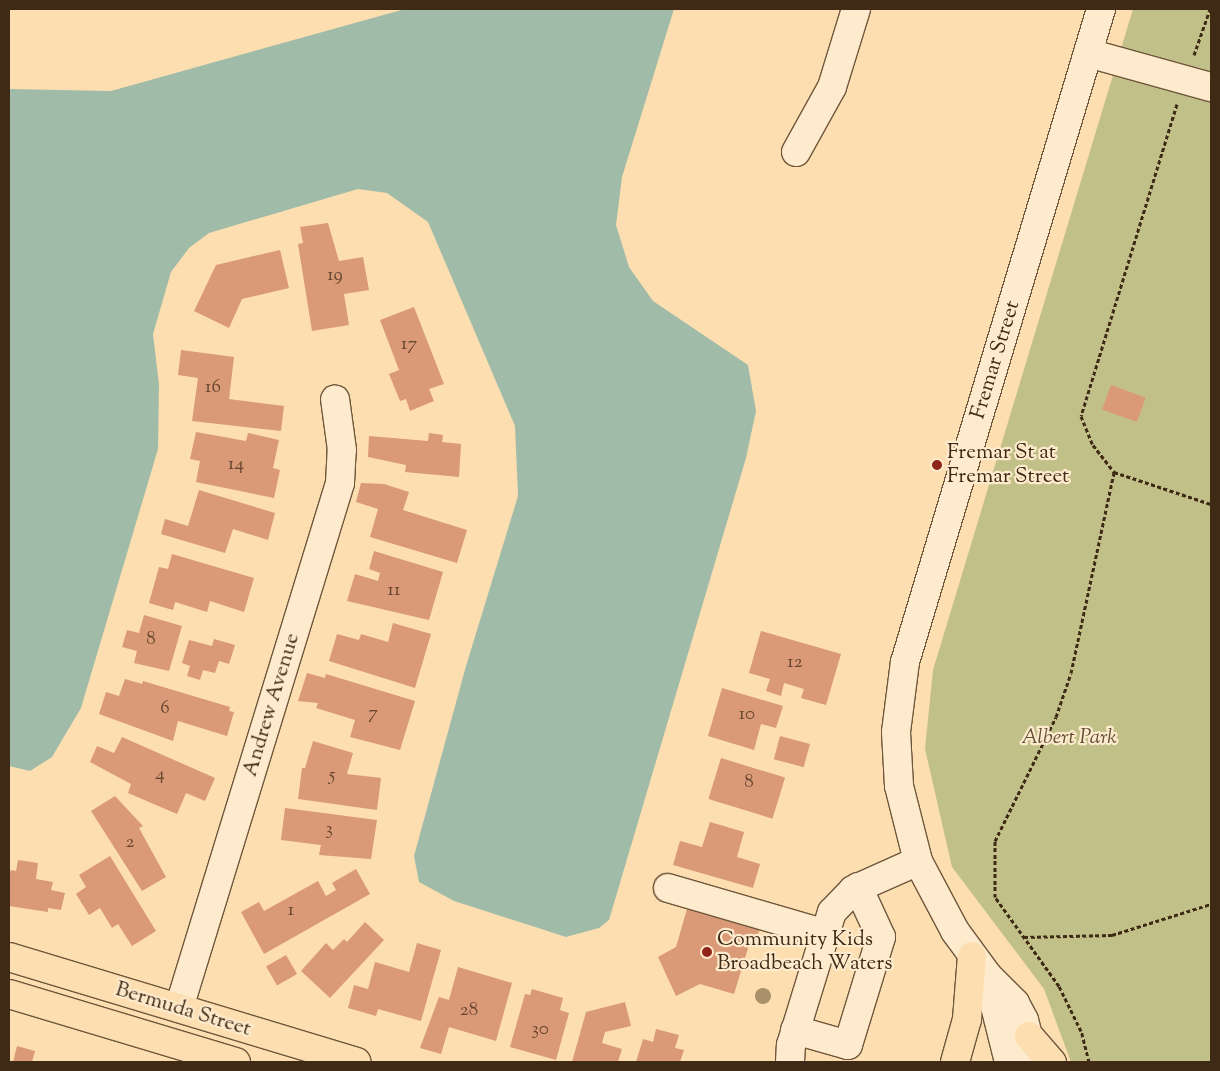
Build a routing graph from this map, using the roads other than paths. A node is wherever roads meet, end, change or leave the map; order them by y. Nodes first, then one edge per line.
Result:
1 (856, 9) edge
2 (1101, 9) edge
3 (1088, 53) junction
4 (1211, 86) edge
5 (796, 152) dead end
6 (335, 399) dead end
7 (918, 861) junction
8 (858, 887) junction
9 (668, 888) dead end
10 (822, 933) junction
11 (9, 957) edge
12 (980, 966) junction
13 (9, 994) edge
14 (179, 1008) junction
15 (795, 1030) junction
16 (1029, 1036) junction
17 (236, 1062) edge
18 (357, 1062) edge
19 (790, 1062) edge
20 (955, 1062) edge
21 (1010, 1062) edge
22 (1034, 1062) edge
23 (1052, 1062) edge

1 - 5 street
2 - 3 street, Fremar Street
3 - 4 street
3 - 7 street, Fremar Street
6 - 14 street, Andrew Avenue
7 - 8 street
7 - 12 street, Fremar Street
8 - 10 street
8 - 15 street
9 - 10 street
10 - 15 street
11 - 14 main road, Bermuda Street
12 - 16 street, Fremar Street
12 - 20 main road
12 - 21 street, Fremar Street
13 - 17 main road, Bermuda Street
14 - 18 main road, Bermuda Street
15 - 19 street
16 - 22 street, Fremar Street
16 - 23 main road

